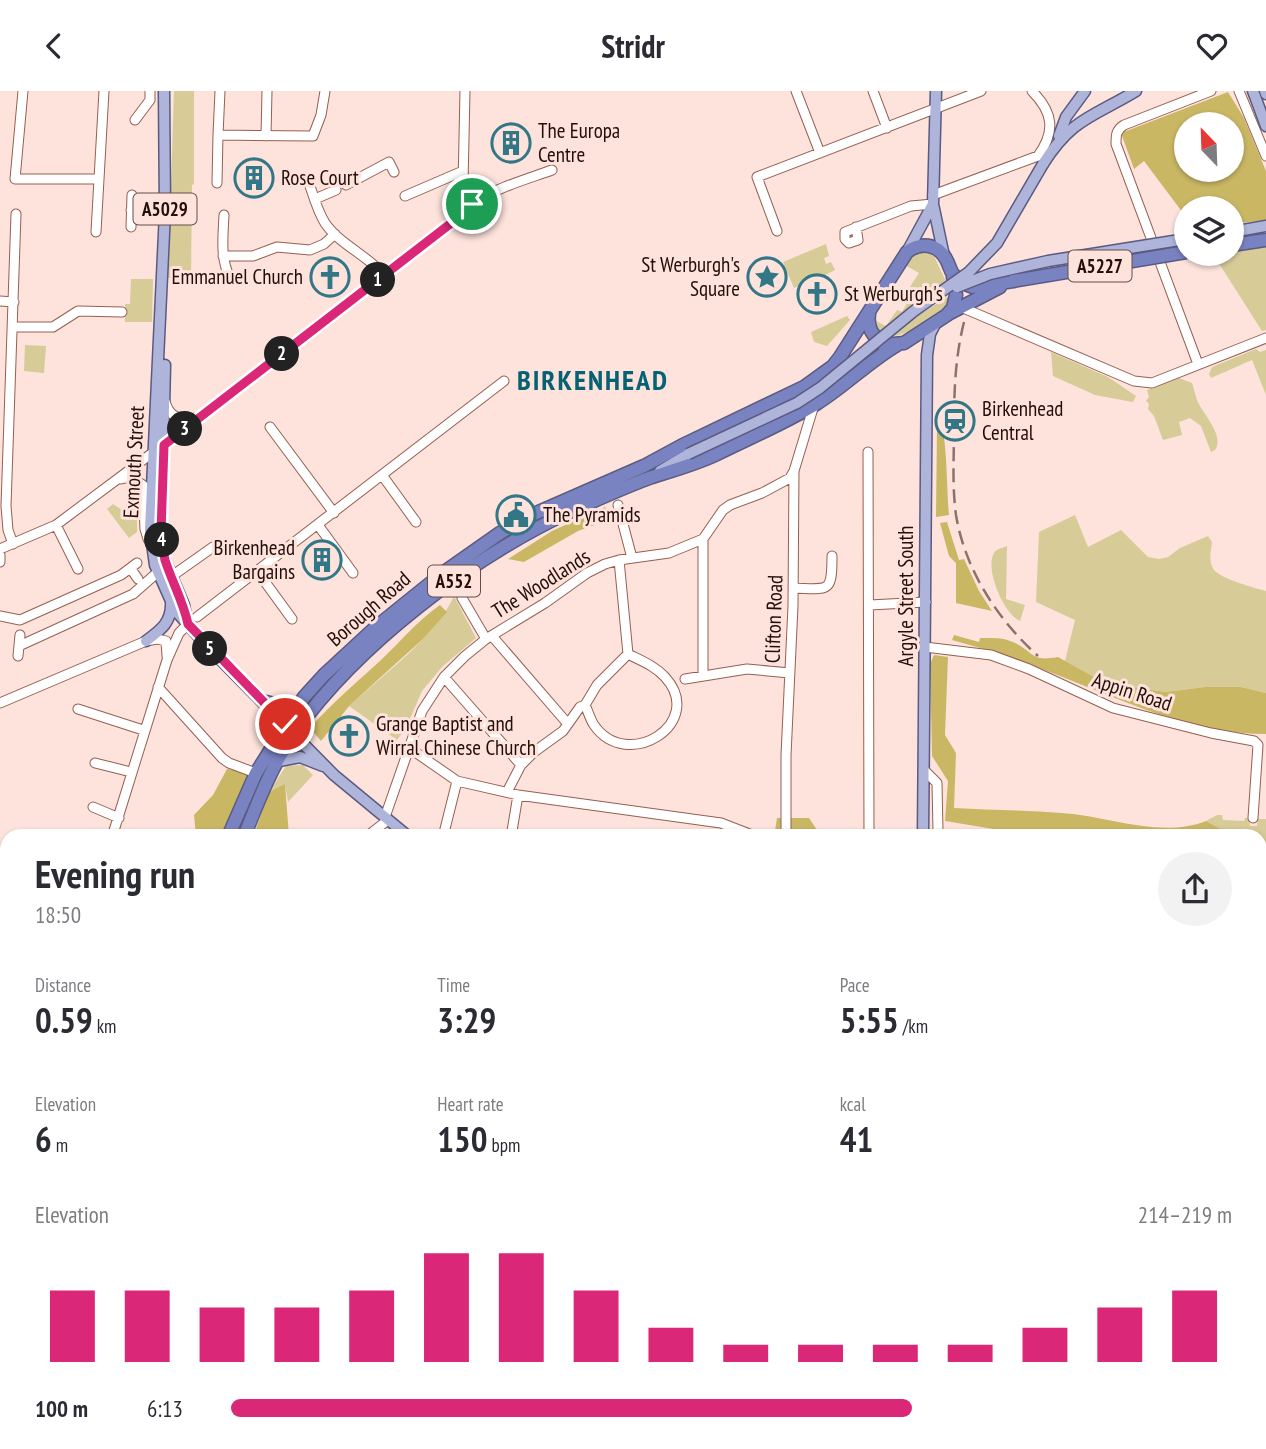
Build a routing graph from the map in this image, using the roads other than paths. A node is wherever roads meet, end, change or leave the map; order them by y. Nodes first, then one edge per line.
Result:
1 (23, 91) edge
2 (104, 91) edge
3 (150, 91) edge
4 (164, 91) edge
5 (220, 91) edge
6 (267, 91) edge
7 (325, 91) edge
8 (465, 91) edge
9 (796, 91) edge
10 (873, 91) edge
11 (936, 91) edge
12 (981, 91) edge
13 (1032, 91) edge
14 (1085, 91) edge
15 (1136, 91) edge
16 (1147, 91) edge
17 (1211, 91) edge
18 (1239, 91) edge
19 (1253, 91) edge
20 (1118, 102) junction
21 (935, 108) junction
22 (135, 120) dead end
23 (1266, 126) edge
24 (887, 128) junction
25 (218, 135) junction
26 (266, 135) junction
27 (1056, 145) junction
28 (820, 153) junction
29 (1266, 156) edge
30 (552, 170) dead end
31 (463, 171) junction
32 (394, 172) dead end
33 (99, 179) junction
34 (218, 183) dead end
35 (346, 185) dead end
36 (310, 186) dead end
37 (336, 190) dead end
38 (132, 195) dead end
39 (405, 196) dead end
40 (315, 199) junction
41 (933, 200) junction
42 (472, 204) junction
43 (131, 210) junction
44 (165, 212) junction
45 (16, 215) dead end
46 (224, 215) dead end
47 (1266, 226) edge
48 (131, 227) dead end
49 (856, 227) dead end
50 (1244, 230) edge
51 (777, 231) dead end
52 (96, 233) dead end
53 (335, 234) junction
54 (1266, 240) edge
55 (1174, 241) edge
56 (1244, 243) edge
57 (907, 252) junction
58 (1174, 254) edge
59 (223, 256) junction
60 (944, 256) junction
61 (952, 273) junction
62 (384, 275) junction
63 (230, 278) dead end
64 (1013, 281) junction
65 (933, 299) junction
66 (0, 302) edge
67 (14, 302) junction
68 (961, 307) junction
69 (122, 312) dead end
70 (869, 314) junction
71 (942, 319) junction
72 (160, 326) junction
73 (12, 327) junction
74 (1266, 338) edge
75 (903, 342) junction
76 (927, 355) junction
77 (1198, 364) junction
78 (505, 381) dead end
79 (165, 399) junction
80 (5, 402) edge
81 (814, 405) junction
82 (200, 417) junction
83 (270, 427) dead end
84 (164, 445) junction
85 (869, 452) dead end
86 (154, 453) junction
87 (794, 471) junction
88 (647, 472) junction
89 (382, 475) junction
90 (117, 480) junction
91 (618, 505) dead end
92 (334, 513) junction
93 (416, 522) dead end
94 (318, 524) junction
95 (56, 525) junction
96 (703, 539) junction
97 (13, 544) junction
98 (213, 547) dead end
99 (0, 549) edge
100 (152, 550) junction
101 (0, 555) edge
102 (832, 556) dead end
103 (632, 558) junction
104 (619, 560) junction
105 (0, 562) edge
106 (78, 569) dead end
107 (257, 571) junction
108 (158, 572) junction
109 (353, 573) dead end
110 (172, 576) junction
111 (138, 579) dead end
112 (793, 588) junction
113 (462, 598) dead end
114 (170, 599) junction
115 (926, 603) junction
116 (870, 605) junction
117 (0, 616) edge
118 (292, 619) dead end
119 (192, 621) junction
120 (20, 635) dead end
121 (489, 637) junction
122 (146, 641) junction
123 (925, 647) junction
124 (628, 654) junction
125 (167, 660) junction
126 (790, 673) junction
127 (703, 675) junction
128 (444, 677) junction
129 (685, 679) dead end
130 (158, 687) junction
131 (259, 699) junction
132 (300, 702) junction
133 (0, 703) edge
134 (585, 705) junction
135 (78, 709) dead end
136 (568, 724) junction
137 (290, 729) junction
138 (143, 730) junction
139 (276, 739) junction
140 (408, 747) junction
141 (279, 761) junction
142 (95, 763) dead end
143 (521, 765) junction
144 (326, 767) junction
145 (924, 770) junction
146 (131, 772) junction
147 (256, 773) junction
148 (457, 781) junction
149 (507, 792) junction
150 (518, 795) junction
151 (93, 807) dead end
152 (119, 818) junction
153 (387, 818) junction
154 (1253, 818) dead end
155 (115, 829) edge
156 (232, 829) edge
157 (248, 829) edge
158 (375, 829) edge
159 (400, 829) edge
160 (445, 829) edge
161 (512, 829) edge
162 (736, 829) edge
163 (786, 829) edge
164 (869, 829) edge
165 (923, 829) edge
166 (938, 829) edge

1 - 33 street
2 - 33 street
3 - 22 street
4 - 44 main road, Exmouth Street / A5029
5 - 25 street
6 - 26 street
7 - 26 street
8 - 31 street
9 - 28 street
10 - 24 street
11 - 21 main road
12 - 21 street
13 - 41 street
14 - 27 main road
15 - 20 main road
16 - 20 main road
17 - 77 street
18 - 29 street
19 - 23 main road
20 - 27 main road
21 - 24 street
21 - 41 main road
24 - 28 street
25 - 26 street
25 - 34 street
27 - 65 main road, Borough Road, bridge
28 - 51 street
30 - 42 street
31 - 39 street
31 - 42 street
32 - 35 street
33 - 52 street
36 - 40 street
37 - 40 street
38 - 43 street
40 - 53 street
41 - 49 street
41 - 57 main road
41 - 60 main road
42 - 62 street
43 - 44 street
43 - 48 street
44 - 72 main road, Exmouth Street / A5029
45 - 67 street
46 - 59 street
47 - 50 main road
53 - 59 street
53 - 62 street
54 - 56 highway
55 - 65 main road, Borough Road, bridge
57 - 60 highway
57 - 70 highway
58 - 64 highway, A5227, bridge
59 - 63 street
60 - 61 highway
61 - 64 highway, A5227
61 - 71 highway
62 - 82 street
64 - 68 highway, A5227
65 - 88 main road, Borough Road, bridge
66 - 67 street
67 - 73 street
68 - 71 highway, A5227
68 - 77 street
69 - 73 street
70 - 75 highway
70 - 88 highway, Borough Road / A552
71 - 75 highway, A552
71 - 76 main road, Argyle Street South
72 - 79 main road, Exmouth Street / A5029
72 - 86 main road, Exmouth Street / A5029
73 - 80 street
74 - 77 street
75 - 76 main road
75 - 81 highway, Borough Road / A552
76 - 115 main road, Argyle Street South
78 - 89 street
79 - 82 street
79 - 84 main road, Exmouth Street / A5029
80 - 97 street
81 - 87 street, Clifton Road
81 - 88 highway, Borough Road / A552
82 - 84 street
83 - 92 street
84 - 86 street
84 - 110 main road, Exmouth Street / A5029
85 - 116 street
86 - 90 street
86 - 100 main road, Exmouth Street / A5029
87 - 96 street
87 - 112 street, Clifton Road
88 - 132 highway, Borough Road / A552
88 - 137 highway, A552
89 - 92 street
89 - 93 street
90 - 95 street
90 - 100 street
91 - 103 street
92 - 94 street
94 - 107 street
94 - 109 street
95 - 97 street
95 - 106 street
96 - 103 street, The Woodlands
96 - 127 street
97 - 99 street
98 - 110 street
100 - 108 main road, Exmouth Street / A5029
101 - 105 street
102 - 112 street
103 - 104 street, The Woodlands
104 - 121 street, The Woodlands
104 - 124 street
107 - 118 street
107 - 119 street
108 - 114 main road, Exmouth Street / A5029
108 - 120 street
110 - 119 main road, Exmouth Street / A5029
111 - 117 street
112 - 126 street, Clifton Road
113 - 121 street
114 - 119 main road, Exmouth Street / A5029
114 - 122 main road
115 - 116 street
115 - 123 main road, Argyle Street South
116 - 164 street
119 - 125 street
119 - 131 main road, A5029
121 - 128 street, The Woodlands
121 - 136 street
122 - 125 street
122 - 133 street
123 - 145 main road, Argyle Street South
123 - 154 street, Appin Road
124 - 134 street
124 - 134 street
125 - 130 street
126 - 127 street
126 - 163 street, Clifton Road
127 - 129 street
128 - 140 street, The Woodlands
128 - 143 street
130 - 138 street
130 - 147 street
131 - 132 main road
131 - 137 main road, A5029
131 - 139 main road, A5029
132 - 137 highway, Borough Road / A552
134 - 136 street
135 - 138 street
136 - 143 street
137 - 139 highway, Borough Road / A552
137 - 141 highway, A552
137 - 144 main road
138 - 146 street
139 - 147 highway, Borough Road / A552
140 - 148 street
140 - 153 street, The Woodlands
141 - 144 main road
141 - 157 highway, A552
142 - 146 street
143 - 149 street
144 - 153 main road
145 - 165 main road, Argyle Street South
145 - 166 street
146 - 152 street
147 - 156 highway, Borough Road / A552
148 - 149 street
148 - 160 street
149 - 150 street
150 - 161 street
150 - 162 street
151 - 152 street
152 - 155 street
153 - 158 street
153 - 159 main road

